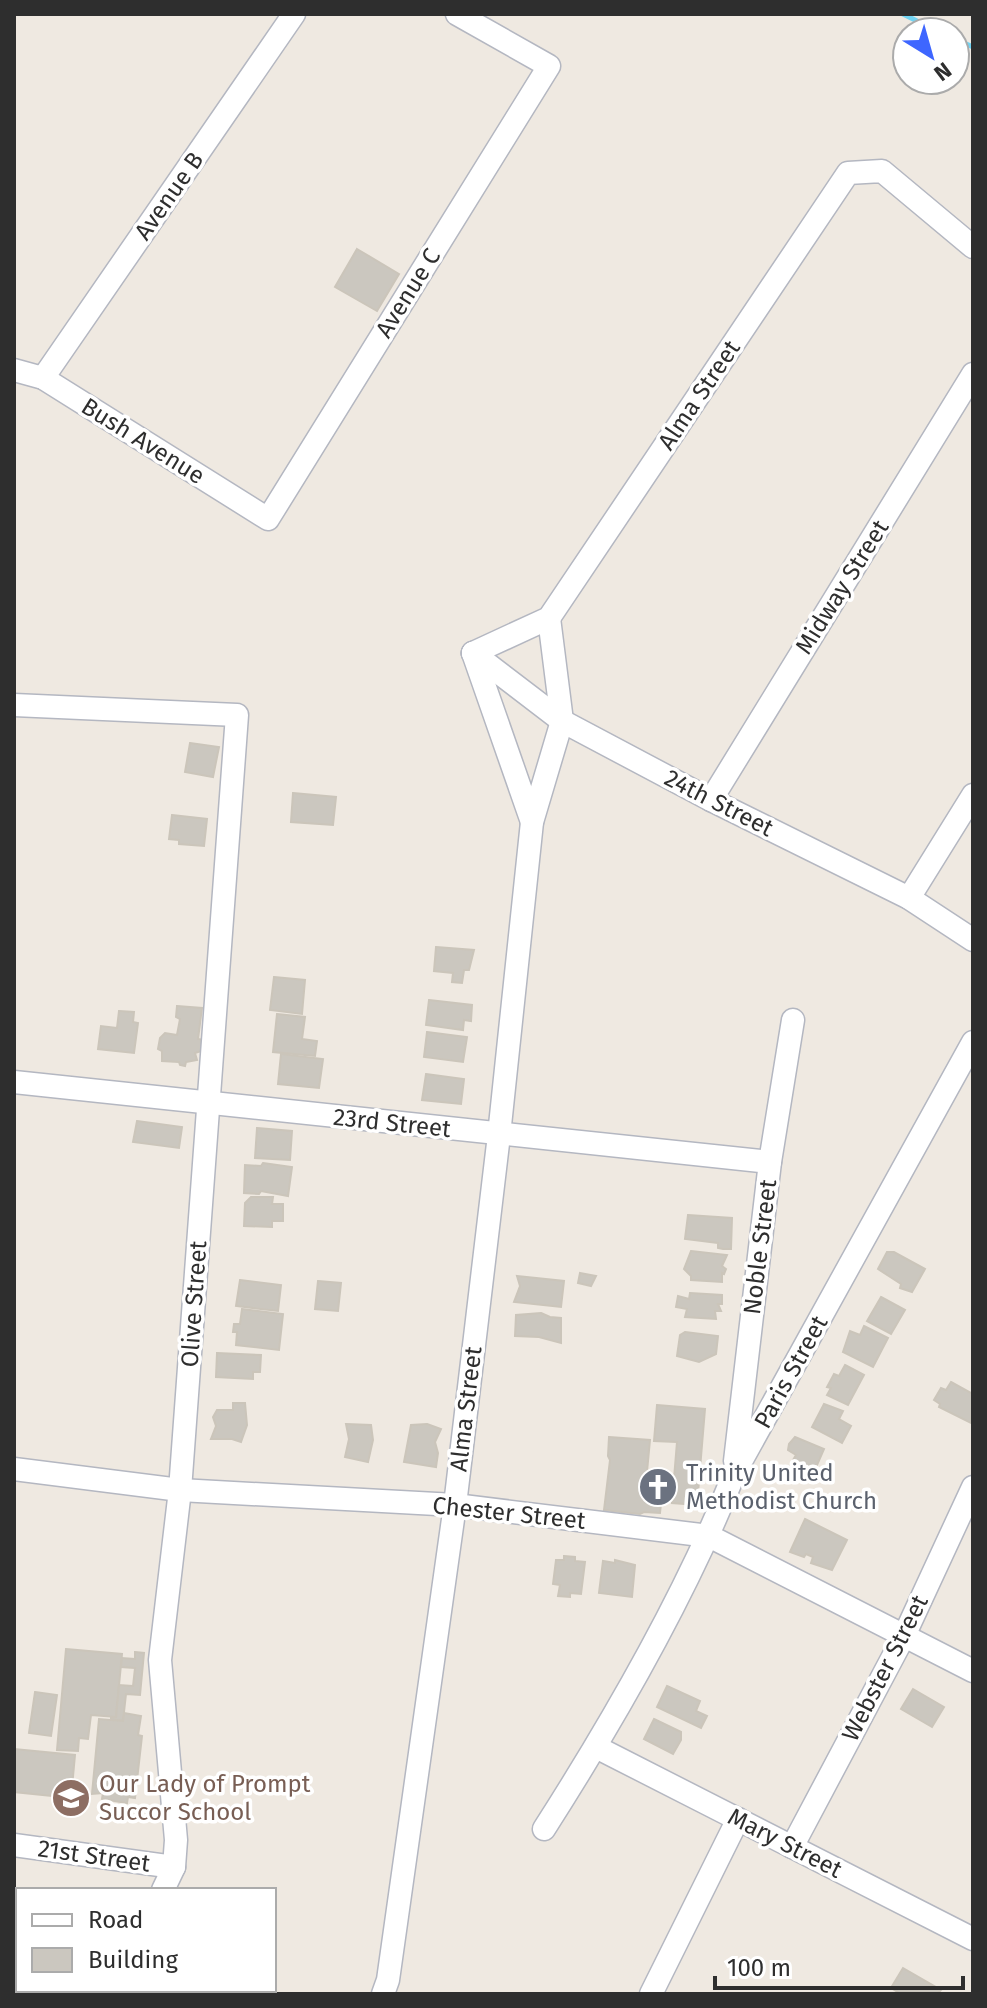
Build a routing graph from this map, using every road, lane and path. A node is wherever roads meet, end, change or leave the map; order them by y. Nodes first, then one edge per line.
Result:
1 (294, 14) edge
2 (457, 14) edge
3 (973, 247) edge
4 (14, 370) edge
5 (973, 374) edge
6 (43, 378) junction
7 (268, 519) joint
8 (549, 618) junction
9 (473, 653) junction
10 (14, 705) edge
11 (562, 721) junction
12 (973, 795) edge
13 (711, 800) junction
14 (532, 822) junction
15 (909, 898) junction
16 (973, 940) edge
17 (793, 1020) dead end
18 (973, 1042) edge
19 (14, 1082) edge
20 (210, 1102) junction
21 (499, 1135) junction
22 (770, 1162) junction
23 (14, 1469) edge
24 (734, 1474) junction
25 (973, 1487) edge
26 (180, 1490) junction
27 (455, 1505) junction
28 (709, 1536) junction
29 (904, 1636) junction
30 (973, 1671) edge
31 (596, 1747) junction
32 (738, 1819) junction
33 (544, 1829) dead end
34 (14, 1845) edge
35 (792, 1847) junction
36 (174, 1867) junction
37 (164, 1888) edge
38 (973, 1939) edge
39 (383, 1994) edge
40 (651, 1994) edge

1 - 6 street, Avenue B
2 - 7 street, Avenue C
3 - 8 street, Alma Street
4 - 6 street, Bush Avenue
5 - 13 street, Midway Street
6 - 7 street, Bush Avenue
8 - 9 street
8 - 11 street, Alma Street
9 - 11 street, 24th Street
9 - 14 street, Alma Street
10 - 20 street, Olive Street
11 - 13 street, 24th Street
11 - 14 street, Alma Street
12 - 15 street
13 - 15 street, 24th Street
14 - 21 street, Alma Street
15 - 16 street, 24th Street
17 - 22 street, Noble Street
18 - 24 street, Paris Street
19 - 20 street, 23rd Street
20 - 21 street, 23rd Street
20 - 26 street, Olive Street
21 - 22 street, 23rd Street
21 - 27 street, Alma Street
22 - 24 street, Noble Street
23 - 26 street, Chester Street
24 - 28 street, Paris Street
25 - 29 street, Webster Street
26 - 27 street, Chester Street
26 - 36 street, Olive Street
27 - 28 street, Chester Street
27 - 39 street, Alma Street
28 - 29 street, Chester Street
28 - 31 street, Paris Street
29 - 30 street, Chester Street
29 - 35 street, Webster Street
31 - 32 street, Mary Street
31 - 33 street, Paris Street
32 - 35 street, Mary Street
32 - 40 street
34 - 36 street, 21st Street
35 - 38 street, Mary Street
36 - 37 street, Olive Street

